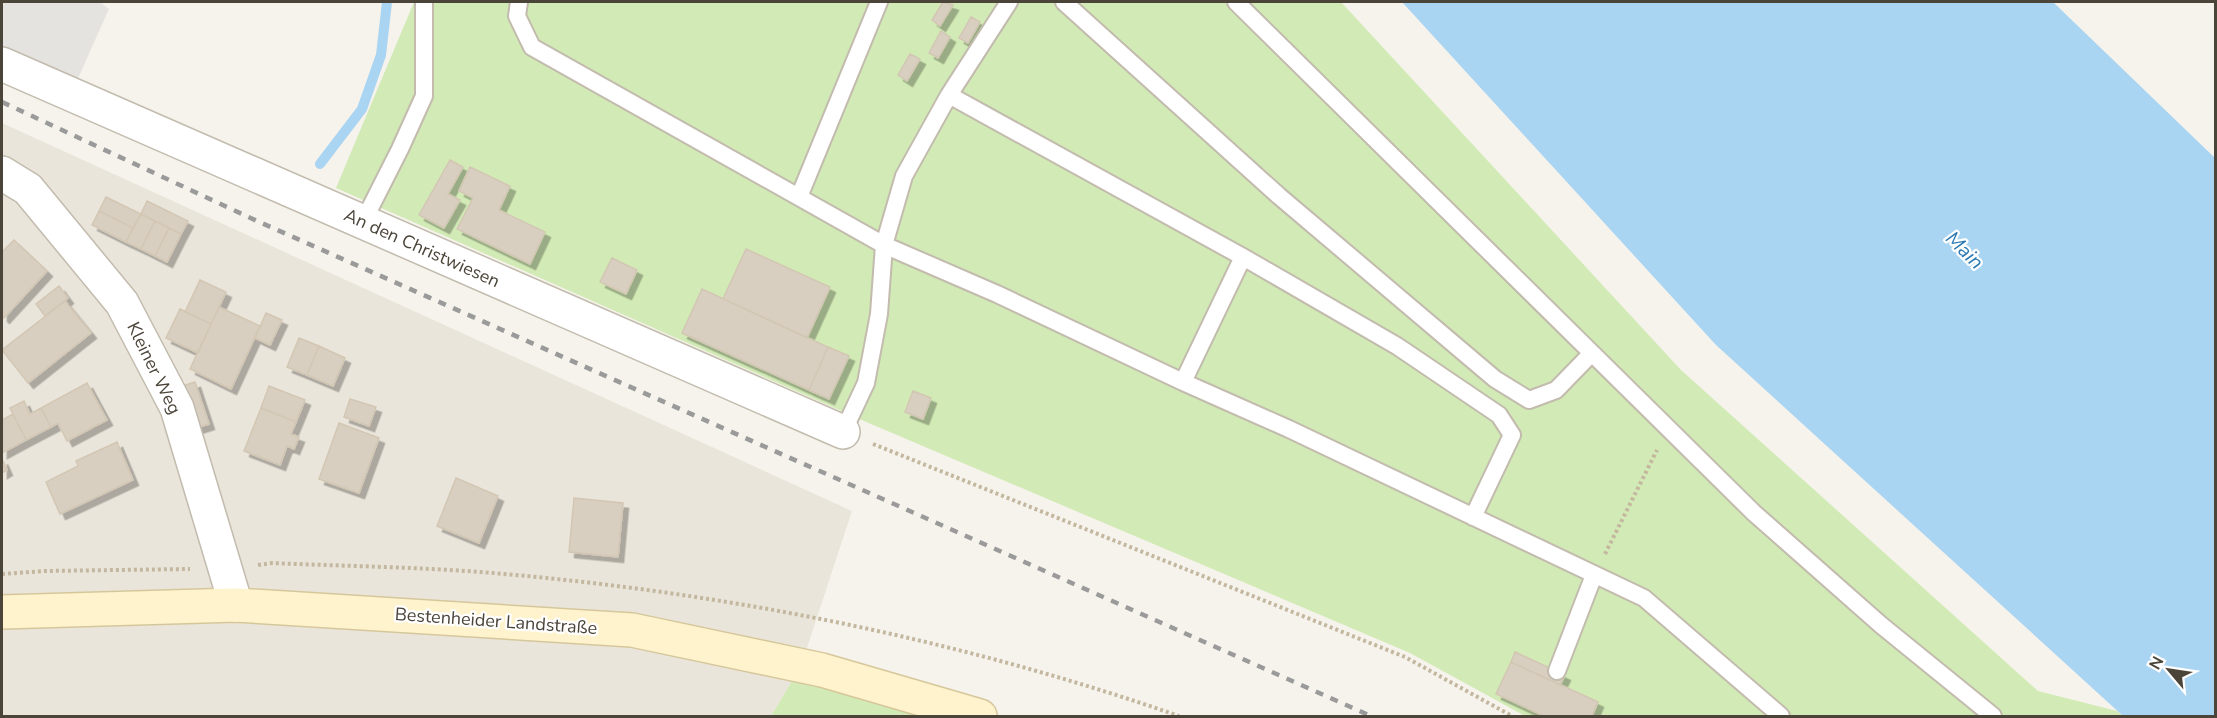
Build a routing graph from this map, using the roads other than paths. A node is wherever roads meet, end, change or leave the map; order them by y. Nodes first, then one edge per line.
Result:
1 (424, 2) edge
2 (519, 2) edge
3 (879, 2) edge
4 (1009, 2) edge
5 (1064, 2) edge
6 (1236, 2) edge
7 (2, 64) edge
8 (949, 95) junction
9 (2, 173) edge
10 (799, 197) junction
11 (363, 222) junction
12 (885, 245) junction
13 (1243, 257) junction
14 (1592, 353) junction
15 (1183, 382) junction
16 (843, 432) joint
17 (1473, 517) junction
18 (1594, 575) junction
19 (236, 605) junction
20 (2, 612) edge
21 (1557, 671) dead end
22 (980, 717) edge
23 (1781, 717) edge
24 (1993, 717) edge

1 - 11 lane
2 - 10 lane
3 - 10 lane
4 - 8 lane
5 - 14 lane
6 - 14 lane
7 - 11 street, An den Christwiesen
8 - 12 lane
8 - 13 lane
9 - 19 street, Kleiner Weg
10 - 12 lane
11 - 16 street, An den Christwiesen
12 - 15 lane
12 - 16 lane
13 - 15 lane
13 - 17 lane
14 - 24 lane
15 - 17 lane
17 - 18 lane
18 - 21 lane
18 - 23 lane
19 - 20 main road, Bestenheider Landstraße
19 - 22 main road, Bestenheider Landstraße

